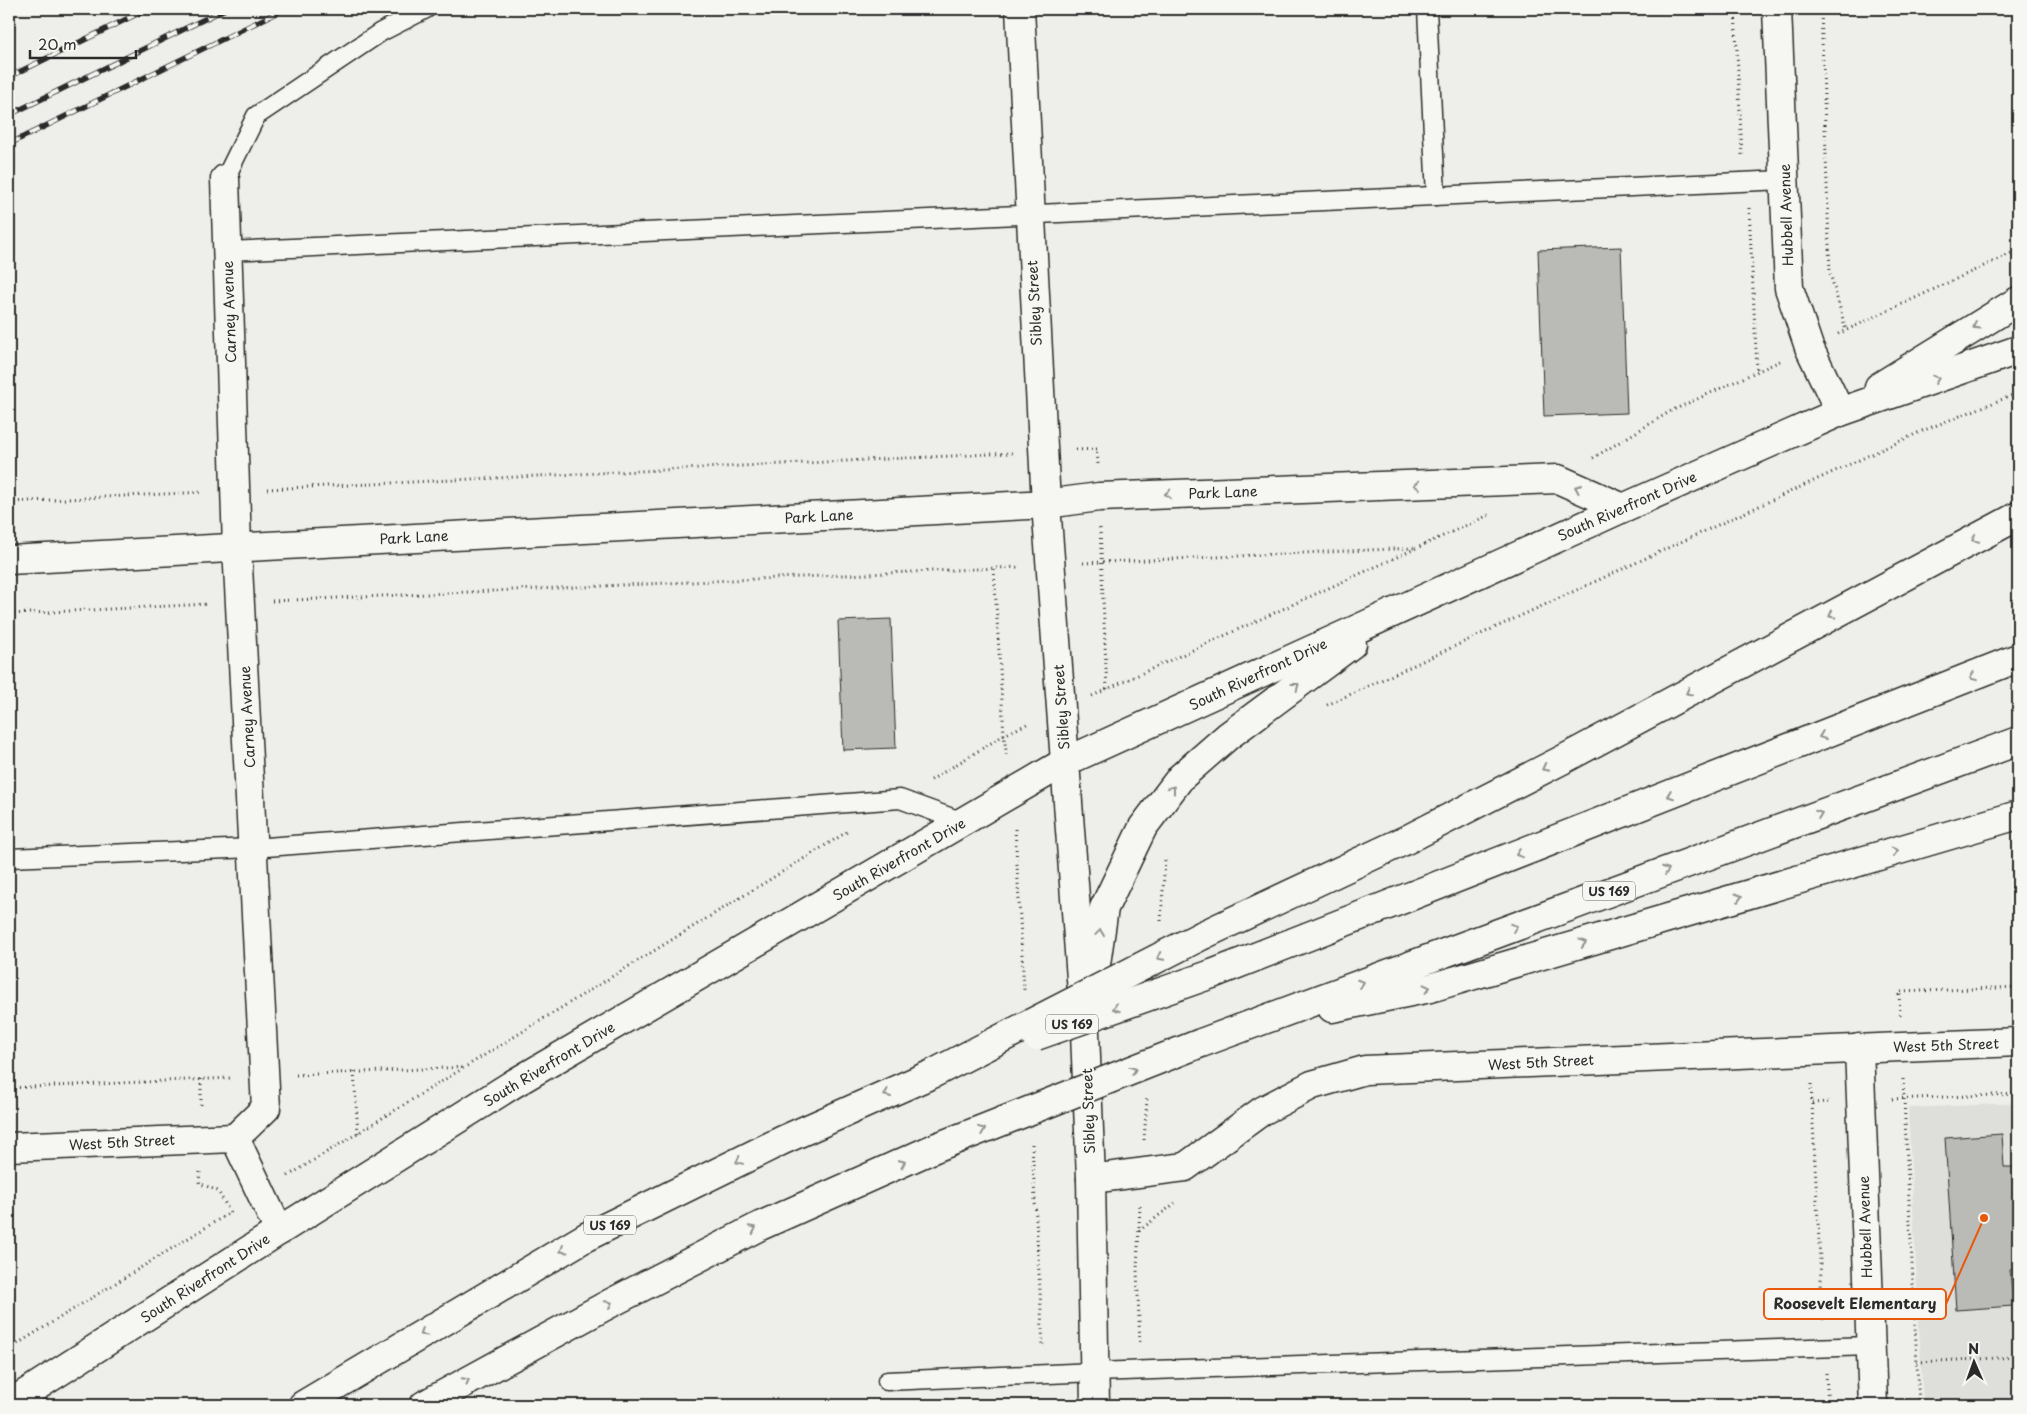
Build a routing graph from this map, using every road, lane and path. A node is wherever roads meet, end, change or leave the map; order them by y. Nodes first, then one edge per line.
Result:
1 (426, 9) edge
2 (1020, 9) edge
3 (1427, 9) edge
4 (1777, 9) edge
5 (1821, 9) edge
6 (225, 179) joint
7 (1784, 180) junction
8 (1436, 196) junction
9 (1030, 214) junction
10 (227, 251) junction
11 (2018, 301) edge
12 (1846, 330) dead end
13 (2018, 350) edge
14 (2018, 393) edge
15 (1840, 412) junction
16 (1046, 504) junction
17 (1622, 508) junction
18 (2018, 516) edge
19 (237, 547) junction
20 (1416, 548) dead end
21 (9, 560) edge
22 (1050, 565) junction
23 (994, 569) junction
24 (241, 603) junction
25 (1395, 612) junction
26 (9, 614) edge
27 (2018, 658) edge
28 (1320, 709) dead end
29 (2018, 741) edge
30 (1065, 762) junction
31 (1013, 792) junction
32 (2018, 815) edge
33 (963, 822) junction
34 (253, 848) junction
35 (1166, 853) dead end
36 (9, 858) edge
37 (1160, 922) dead end
38 (2018, 987) edge
39 (1024, 999) dead end
40 (1242, 1026) junction
41 (1085, 1033) junction
42 (2018, 1042) edge
43 (1902, 1046) junction
44 (1859, 1048) junction
45 (354, 1072) dead end
46 (932, 1074) junction
47 (1810, 1079) dead end
48 (2018, 1094) edge
49 (1147, 1097) dead end
50 (1904, 1099) junction
51 (1860, 1100) junction
52 (1812, 1103) junction
53 (358, 1133) dead end
54 (1032, 1137) dead end
55 (235, 1138) junction
56 (9, 1147) edge
57 (1142, 1172) junction
58 (1091, 1179) junction
59 (1178, 1200) dead end
60 (279, 1231) junction
61 (1139, 1231) junction
62 (1870, 1346) junction
63 (1825, 1348) junction
64 (2018, 1357) edge
65 (1917, 1362) junction
66 (1142, 1371) junction
67 (1094, 1372) junction
68 (1044, 1374) junction
69 (887, 1381) dead end
70 (9, 1404) edge
71 (303, 1405) edge
72 (424, 1405) edge
73 (1095, 1405) edge
74 (1828, 1405) edge
75 (1872, 1405) edge
76 (1919, 1405) edge

1 - 6 lane
2 - 9 main road, Sibley Street
3 - 8 lane
4 - 7 main road, Hubbell Avenue
5 - 12 path
6 - 10 main road, Carney Avenue
7 - 8 lane
7 - 15 main road, Hubbell Avenue
8 - 9 lane
9 - 10 lane
9 - 16 main road, Sibley Street
10 - 19 main road, Carney Avenue
11 -> 15 main road, South Riverfront Drive
15 -> 13 main road, South Riverfront Drive
14 - 28 path
15 - 17 main road, South Riverfront Drive
17 -> 16 main road, Park Lane
16 - 19 main road, Park Lane
16 - 22 main road, Sibley Street
17 - 25 main road, South Riverfront Drive
18 -> 46 main road, bridge
19 - 21 main road, Park Lane
19 - 24 main road, Carney Avenue
20 - 22 path
22 - 23 path
22 - 30 main road, Sibley Street
23 - 24 path
23 - 31 path
24 - 26 path
24 - 34 main road, Carney Avenue
25 - 30 main road, South Riverfront Drive
41 -> 25 main road
27 -> 46 main road, US 169, bridge
40 -> 29 main road, US 169
30 - 31 main road, South Riverfront Drive
30 - 41 main road, Sibley Street
31 - 33 main road, South Riverfront Drive
31 - 39 path
40 -> 32 main road
33 - 34 lane
33 - 60 main road, South Riverfront Drive
34 - 36 lane
34 - 55 main road, Carney Avenue
35 - 37 path
38 - 43 path
72 -> 40 main road, US 169, bridge
41 - 58 main road, Sibley Street
42 - 43 main road, West 5th Street
43 - 44 main road, West 5th Street
43 - 50 path
44 - 51 main road, Hubbell Avenue
44 - 57 main road, West 5th Street
45 - 53 path
46 -> 71 main road, US 169
47 - 52 path
48 - 50 path
49 - 57 path
50 - 51 path
50 - 65 path
51 - 52 path
51 - 62 main road, Hubbell Avenue
52 - 63 path
54 - 68 path
55 - 56 main road, West 5th Street
55 - 60 main road
57 - 58 main road, West 5th Street
57 - 61 path
58 - 67 main road, Sibley Street
59 - 61 path
60 - 70 main road, South Riverfront Drive
61 - 66 path
62 - 63 lane
62 - 75 main road, Hubbell Avenue
63 - 66 lane
63 - 74 path
64 - 65 path
65 - 76 path
66 - 67 lane
67 - 68 lane
67 - 73 main road, Sibley Street
68 - 69 lane

